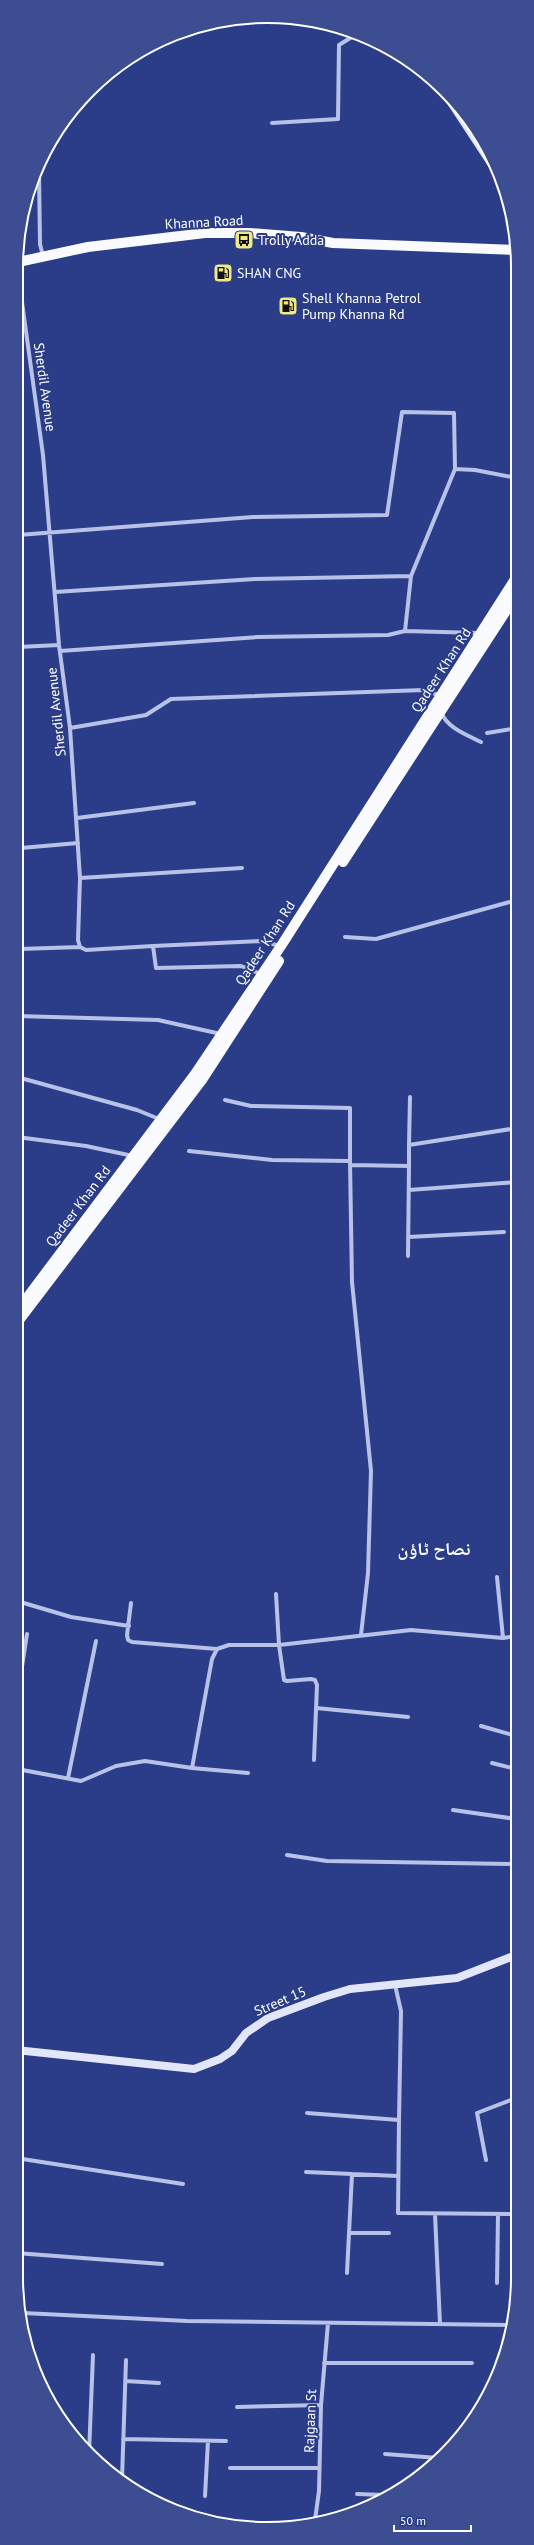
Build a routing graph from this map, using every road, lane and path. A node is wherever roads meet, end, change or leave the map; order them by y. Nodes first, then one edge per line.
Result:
1 (350, 38) edge
2 (463, 120) edge
3 (272, 123) dead end
4 (474, 137) edge
5 (39, 181) edge
6 (510, 251) edge
7 (43, 256) junction
8 (23, 261) edge
9 (23, 309) edge
10 (455, 469) junction
11 (511, 477) edge
12 (51, 534) junction
13 (23, 535) edge
14 (412, 576) junction
15 (511, 586) edge
16 (55, 592) junction
17 (511, 603) edge
18 (405, 631) junction
19 (482, 633) junction
20 (60, 645) junction
21 (23, 648) edge
22 (60, 650) junction
23 (441, 696) junction
24 (440, 712) junction
25 (70, 728) junction
26 (511, 729) edge
27 (487, 732) dead end
28 (481, 742) dead end
29 (194, 803) dead end
30 (77, 818) junction
31 (78, 843) junction
32 (23, 848) edge
33 (242, 868) dead end
34 (80, 878) junction
35 (511, 902) edge
36 (346, 937) dead end
37 (153, 946) junction
38 (281, 946) junction
39 (80, 947) junction
40 (23, 948) edge
41 (262, 974) junction
42 (23, 1016) edge
43 (221, 1034) junction
44 (23, 1079) edge
45 (410, 1097) dead end
46 (225, 1100) dead end
47 (161, 1120) junction
48 (511, 1129) edge
49 (23, 1138) edge
50 (409, 1145) junction
51 (189, 1151) dead end
52 (133, 1156) junction
53 (350, 1163) junction
54 (409, 1166) junction
55 (511, 1182) edge
56 (409, 1190) junction
57 (504, 1232) dead end
58 (408, 1237) junction
59 (408, 1256) dead end
60 (23, 1303) edge
61 (23, 1315) edge
62 (497, 1577) dead end
63 (276, 1594) dead end
64 (23, 1603) edge
65 (131, 1603) dead end
66 (128, 1626) junction
67 (27, 1634) dead end
68 (361, 1635) junction
69 (511, 1637) edge
70 (503, 1638) junction
71 (96, 1641) dead end
72 (279, 1645) junction
73 (217, 1649) junction
74 (23, 1660) edge
75 (316, 1708) junction
76 (408, 1717) dead end
77 (481, 1726) dead end
78 (511, 1735) edge
79 (314, 1760) dead end
80 (492, 1763) dead end
81 (192, 1768) junction
82 (511, 1768) edge
83 (23, 1770) edge
84 (248, 1773) dead end
85 (68, 1778) junction
86 (453, 1810) dead end
87 (511, 1818) edge
88 (287, 1855) dead end
89 (511, 1864) edge
90 (511, 1957) edge
91 (395, 1984) junction
92 (23, 2051) edge
93 (511, 2100) edge
94 (307, 2113) dead end
95 (399, 2120) junction
96 (23, 2159) edge
97 (486, 2160) dead end
98 (306, 2172) dead end
99 (352, 2174) junction
100 (398, 2176) junction
101 (183, 2184) dead end
102 (435, 2214) junction
103 (511, 2214) edge
104 (498, 2215) junction
105 (349, 2233) junction
106 (389, 2233) dead end
107 (23, 2254) edge
108 (162, 2264) dead end
109 (347, 2273) dead end
110 (497, 2283) dead end
111 (26, 2313) edge
112 (328, 2323) junction
113 (440, 2324) junction
114 (506, 2325) edge
115 (93, 2354) dead end
116 (126, 2360) dead end
117 (324, 2363) junction
118 (472, 2363) dead end
119 (125, 2381) junction
120 (159, 2383) dead end
121 (321, 2405) junction
122 (237, 2407) dead end
123 (123, 2439) junction
124 (208, 2441) junction
125 (226, 2441) dead end
126 (89, 2445) edge
127 (385, 2454) dead end
128 (432, 2458) edge
129 (230, 2468) dead end
130 (319, 2468) junction
131 (122, 2475) edge
132 (357, 2494) dead end
133 (379, 2495) edge
134 (205, 2496) dead end
135 (315, 2517) edge

1 - 3 street
2 - 4 street
5 - 7 street
6 - 7 main road, Khanna Road
7 - 8 main road, Khanna Road
9 - 12 street, Sherdil Avenue
10 - 11 street
10 - 12 street
10 - 14 street
12 - 13 street
12 - 16 street, Sherdil Avenue
14 - 16 street
14 - 18 street
15 - 19 main road, Qadeer Khan Rd
16 - 20 street, Sherdil Avenue
17 - 24 main road, Qadeer Khan Rd
18 - 19 street
18 - 22 street
19 - 23 main road, Qadeer Khan Rd
20 - 21 street
20 - 22 street, Sherdil Avenue
22 - 25 street, Sherdil Avenue
23 - 25 street
23 - 38 main road, Qadeer Khan Rd
24 - 28 street
24 - 61 main road, Qadeer Khan Rd
25 - 30 street, Sherdil Avenue
26 - 27 street
29 - 30 street
30 - 31 street, Sherdil Avenue
31 - 32 street
31 - 34 street, Sherdil Avenue
33 - 34 street
34 - 39 street, Sherdil Avenue
35 - 36 street
37 - 38 street
37 - 39 street
37 - 41 street
38 - 41 main road, Qadeer Khan Rd
39 - 40 street
41 - 43 main road, Qadeer Khan Rd
42 - 43 street
43 - 47 main road, Qadeer Khan Rd
44 - 47 street
45 - 50 street
46 - 53 street
47 - 52 main road, Qadeer Khan Rd
48 - 50 street
49 - 52 street
50 - 54 street
51 - 53 street
52 - 60 main road, Qadeer Khan Rd
53 - 54 street
53 - 68 street
54 - 56 street
55 - 56 street
56 - 58 street
57 - 58 street
58 - 59 street
62 - 70 street
63 - 72 street
64 - 66 street
65 - 66 street
66 - 73 street
67 - 74 street
68 - 70 street
68 - 72 street
69 - 70 street
71 - 85 street
72 - 73 street
72 - 75 street
73 - 81 street
75 - 76 street
75 - 79 street
77 - 78 street
80 - 82 street
81 - 84 street
81 - 85 street
83 - 85 street
86 - 87 street
88 - 89 street
90 - 91 street, Street 15
91 - 92 street, Street 15
91 - 95 street
93 - 97 street
94 - 95 street
95 - 100 street
96 - 101 street
98 - 99 street
99 - 100 street
99 - 105 street
100 - 102 street
102 - 104 street
102 - 113 street
103 - 104 street
104 - 110 street
105 - 106 street
105 - 109 street
107 - 108 street
111 - 112 street
112 - 113 street
112 - 117 street, Rajgaan St
113 - 114 street
115 - 126 street
116 - 119 street
117 - 118 street
117 - 121 street, Rajgaan St
119 - 120 street
119 - 123 street
121 - 122 street
121 - 130 street, Rajgaan St
123 - 124 street
123 - 131 street
124 - 125 street
124 - 134 street
127 - 128 street
129 - 130 street
130 - 135 street, Rajgaan St
132 - 133 street

